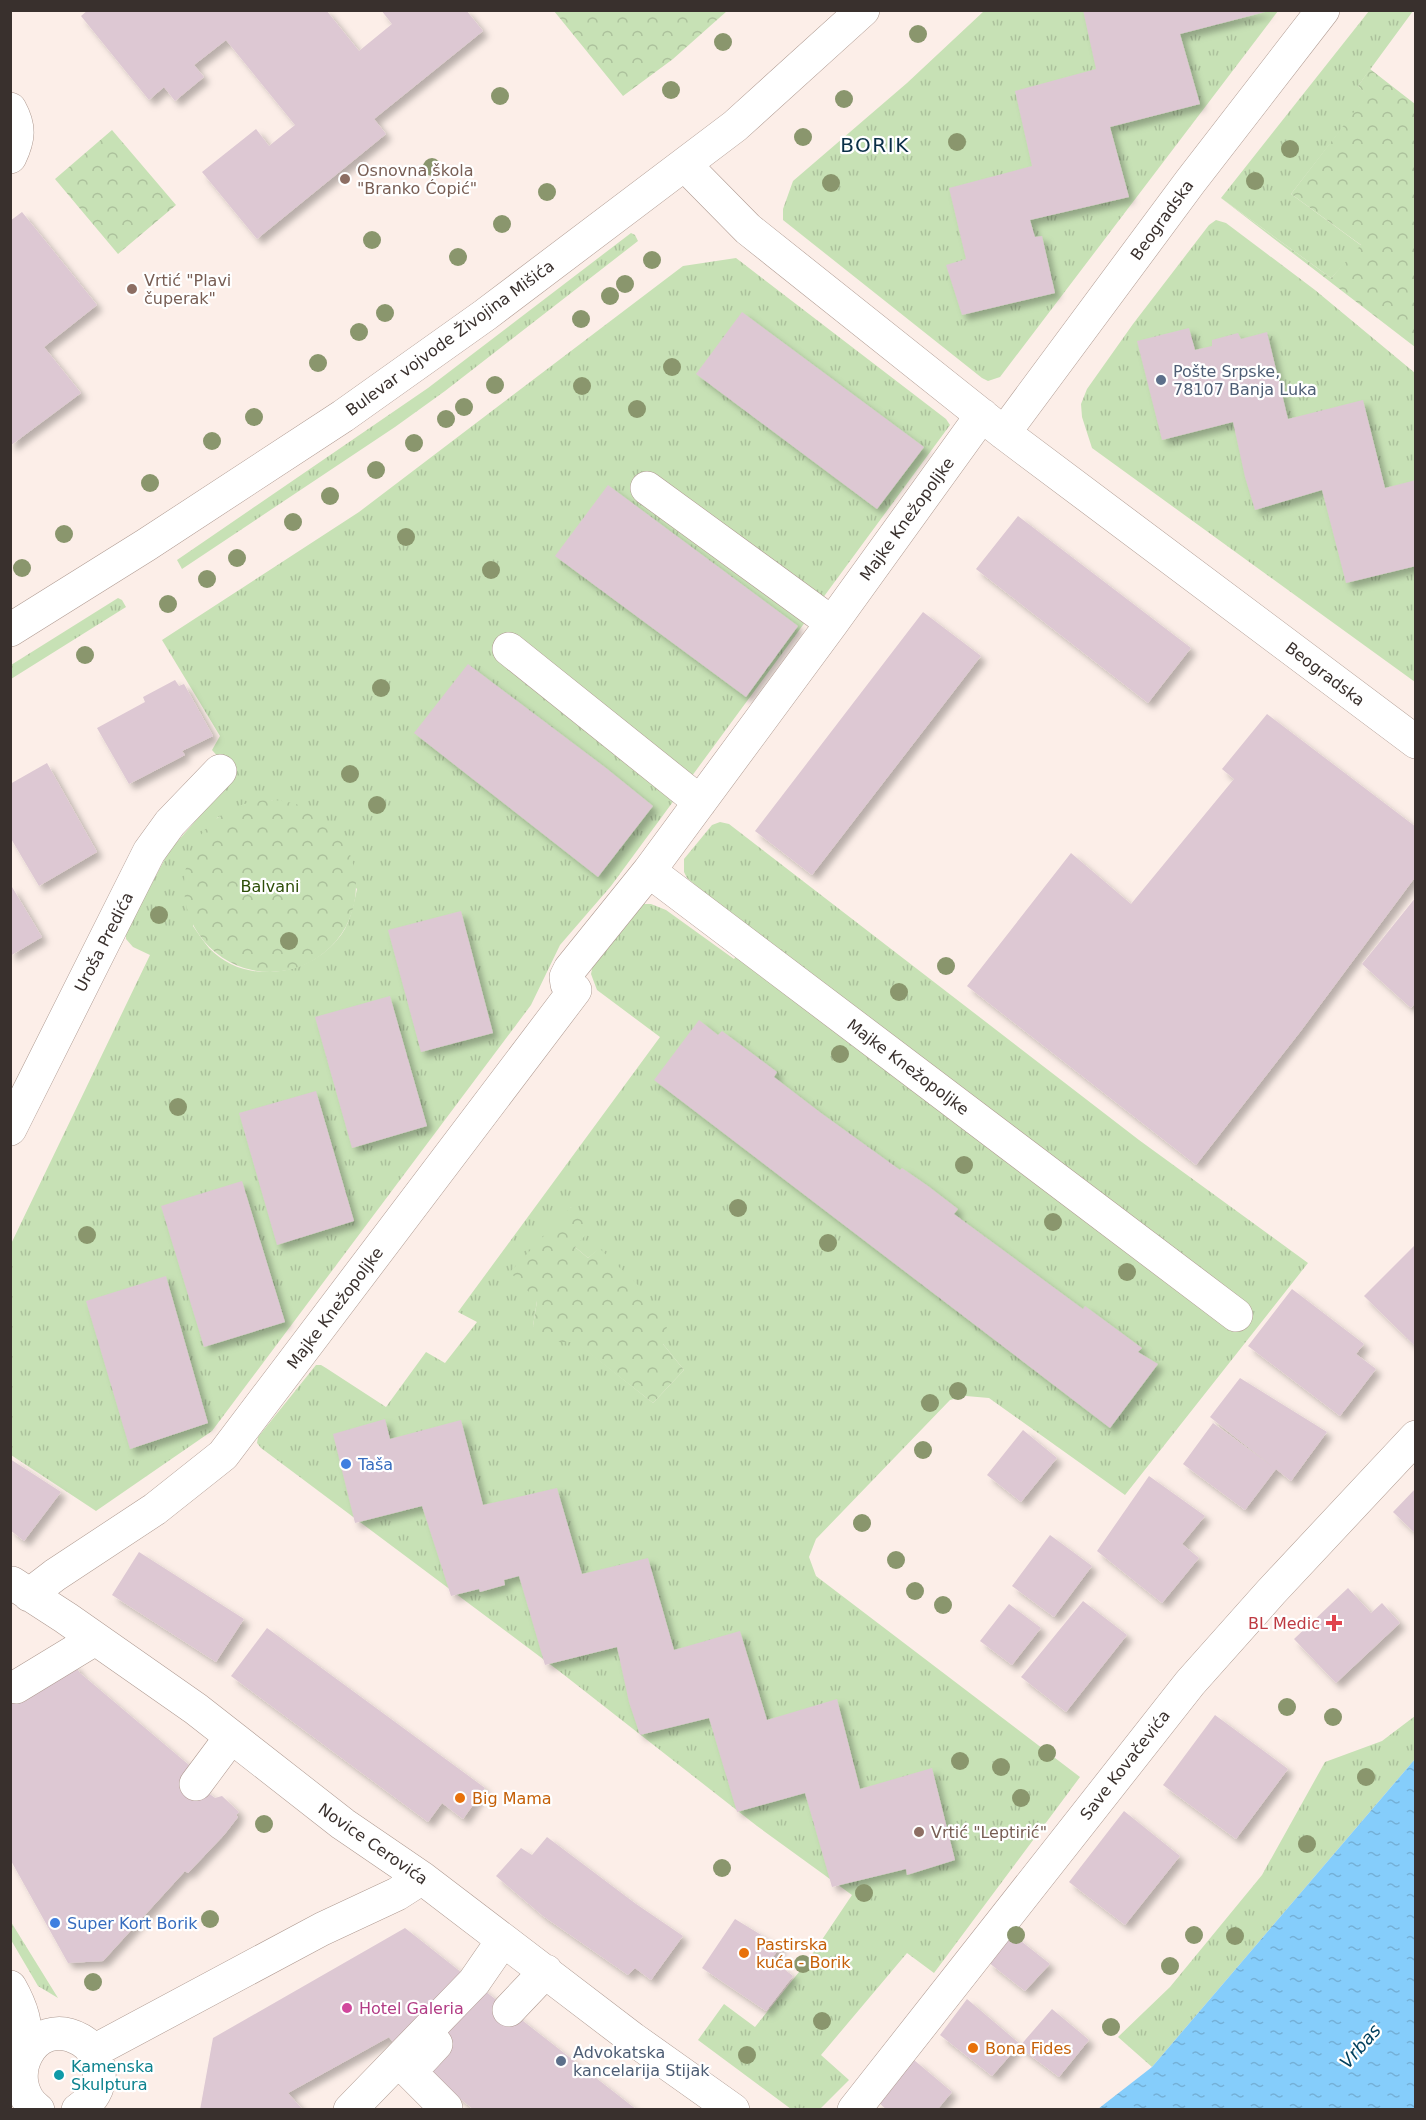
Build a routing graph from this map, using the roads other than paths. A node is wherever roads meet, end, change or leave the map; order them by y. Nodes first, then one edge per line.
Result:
1 (863, 10) edge
2 (1323, 10) edge
3 (10, 109) edge
4 (10, 157) edge
5 (685, 165) junction
6 (993, 424) junction
7 (647, 488) dead end
8 (832, 623) junction
9 (10, 630) edge
10 (509, 649) dead end
11 (1416, 742) edge
12 (220, 771) dead end
13 (700, 802) junction
14 (649, 871) junction
15 (10, 1129) edge
16 (1236, 1315) dead end
17 (1416, 1437) edge
18 (20, 1589) edge
19 (66, 1618) junction
20 (95, 1639) junction
21 (13, 1680) edge
22 (242, 1746) junction
23 (203, 1789) dead end
24 (422, 1878) junction
25 (524, 1955) junction
26 (16, 1997) edge
27 (503, 2005) dead end
28 (54, 2033) junction
29 (26, 2049) junction
30 (94, 2051) junction
31 (92, 2102) edge
32 (24, 2103) edge
33 (350, 2109) edge
34 (444, 2109) edge
35 (733, 2109) edge
36 (854, 2109) edge

1 - 5 street, Bulevar vojvode Živojina Mišića
2 - 6 street, Beogradska
3 - 4 street
5 - 6 street, Beogradska
5 - 9 street, Bulevar vojvode Živojina Mišića
6 - 8 street, Majke Knežopoljke
6 - 11 street, Beogradska
7 - 8 street
8 - 13 street, Majke Knežopoljke
10 - 13 street
12 - 15 street, Uroša Predića
13 - 14 street, Majke Knežopoljke
14 - 16 street, Majke Knežopoljke
14 - 18 street, Majke Knežopoljke
17 - 36 street, Save Kovačevića
18 - 19 street, Novice Cerovića
19 - 20 street, Novice Cerovića
19 - 21 street
20 - 21 street
20 - 22 street, Novice Cerovića
22 - 23 street
22 - 24 street, Novice Cerovića
24 - 25 street, Novice Cerovića
24 - 30 street
25 - 27 street
25 - 33 street
25 - 34 street
25 - 35 street, Novice Cerovića
26 - 28 street
26 - 29 street
28 - 29 street
28 - 30 street
29 - 32 street
30 - 31 street

